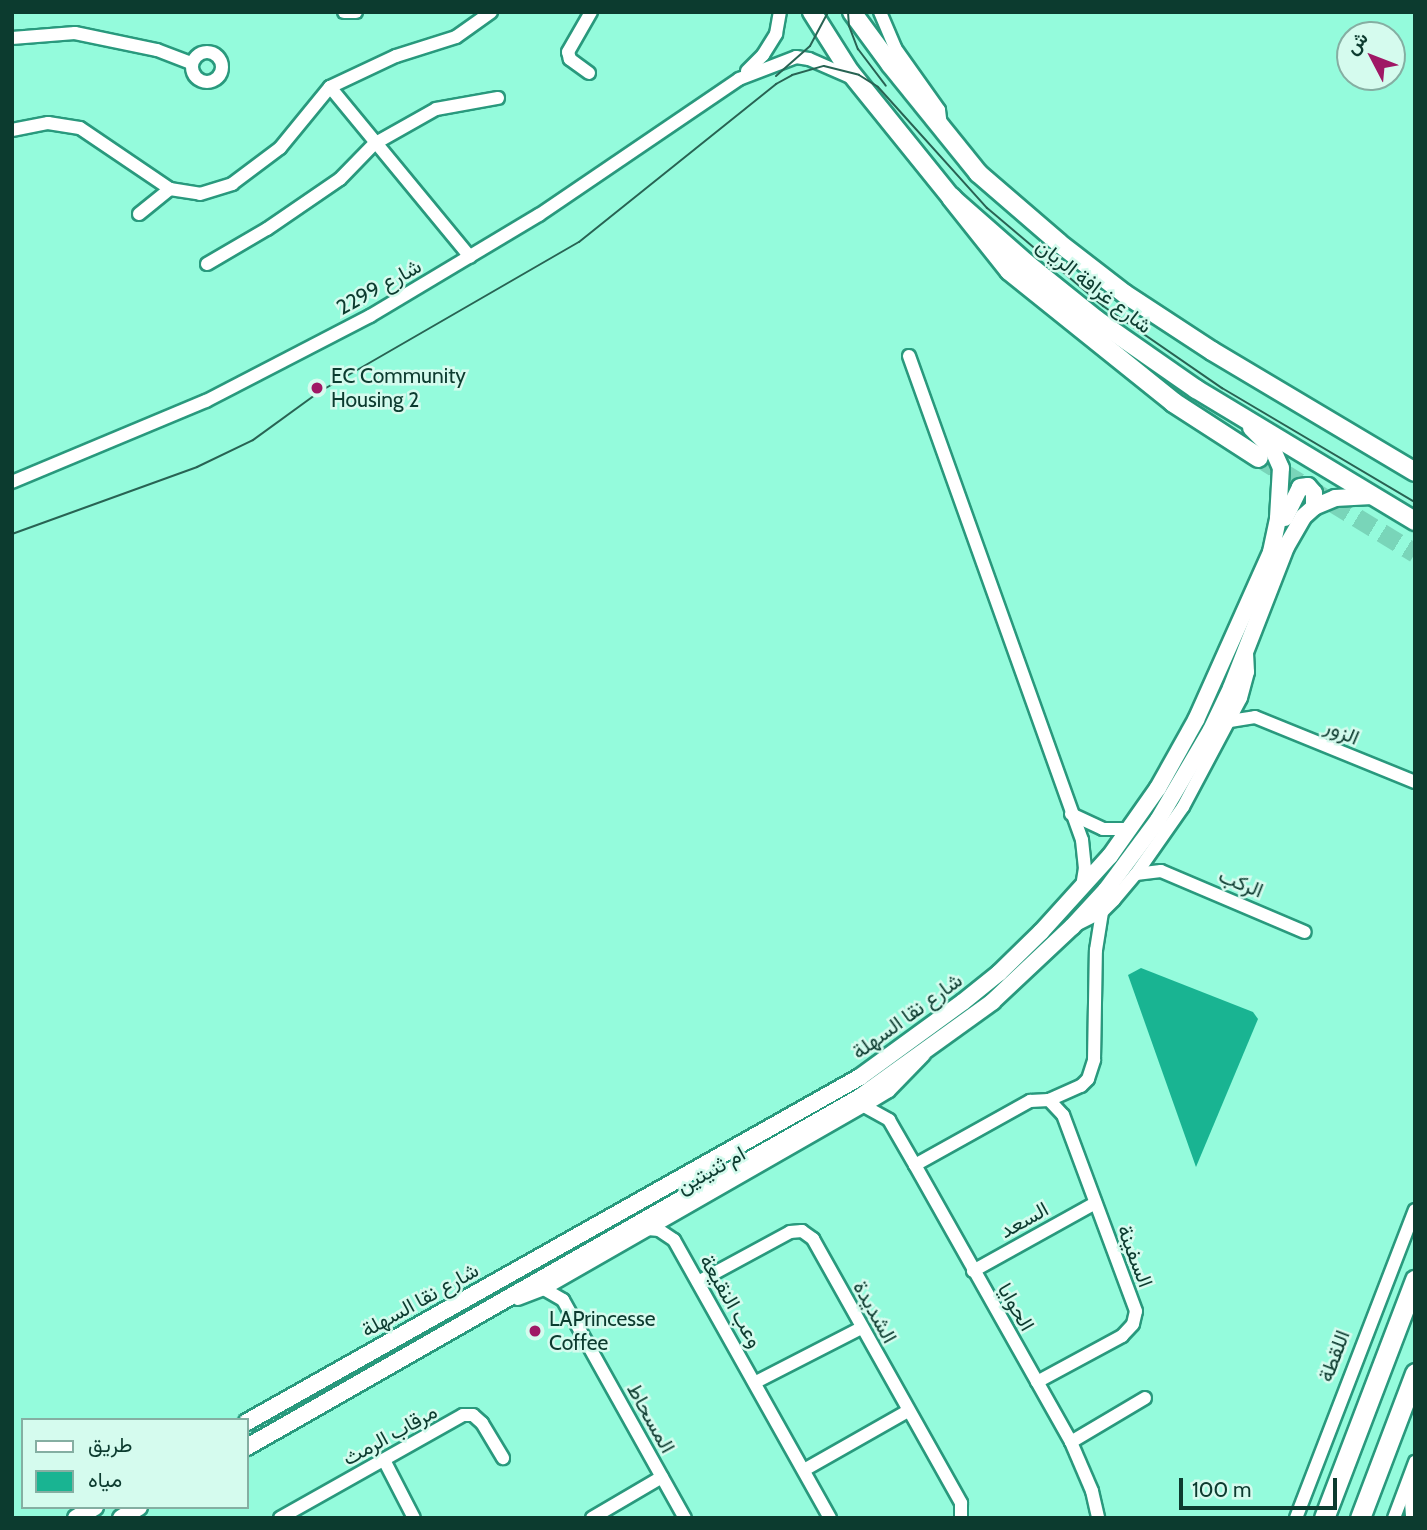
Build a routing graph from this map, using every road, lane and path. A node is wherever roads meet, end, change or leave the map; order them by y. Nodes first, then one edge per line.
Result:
1 (344, 12) edge
2 (356, 12) edge
3 (491, 12) edge
4 (780, 12) edge
5 (812, 12) edge
6 (852, 12) edge
7 (880, 12) edge
8 (587, 14) edge
9 (12, 38) edge
10 (191, 63) dead end
11 (589, 73) dead end
12 (739, 79) junction
13 (855, 79) junction
14 (330, 87) junction
15 (498, 98) dead end
16 (941, 128) junction
17 (12, 130) edge
18 (374, 144) junction
19 (170, 189) junction
20 (951, 197) junction
21 (139, 214) dead end
22 (470, 257) junction
23 (207, 264) dead end
24 (909, 356) dead end
25 (1223, 406) junction
26 (1258, 457) tunnel mouth
27 (1415, 472) edge
28 (12, 482) edge
29 (1372, 496) junction
30 (1314, 507) junction
31 (1415, 521) edge
32 (1271, 552) junction
33 (1247, 643) junction
34 (1241, 698) junction
35 (1255, 717) junction
36 (1230, 721) junction
37 (1415, 782) edge
38 (1071, 814) junction
39 (1131, 829) junction
40 (1153, 851) junction
41 (1161, 872) junction
42 (1136, 874) junction
43 (1082, 888) junction
44 (1102, 912) junction
45 (1072, 927) junction
46 (1305, 932) dead end
47 (927, 1051) junction
48 (889, 1091) junction
49 (1049, 1100) junction
50 (864, 1105) junction
51 (889, 1120) junction
52 (915, 1165) junction
53 (1095, 1203) junction
54 (1415, 1210) edge
55 (678, 1211) junction
56 (648, 1229) junction
57 (674, 1240) junction
58 (973, 1271) junction
59 (568, 1274) junction
60 (1415, 1280) edge
61 (698, 1282) junction
62 (544, 1289) junction
63 (563, 1300) junction
64 (501, 1302) junction
65 (861, 1328) junction
66 (1415, 1373) edge
67 (756, 1382) junction
68 (1037, 1382) junction
69 (1145, 1398) dead end
70 (908, 1411) junction
71 (248, 1421) edge
72 (1071, 1442) junction
73 (248, 1446) edge
74 (503, 1458) dead end
75 (384, 1460) junction
76 (1413, 1466) edge
77 (804, 1470) junction
78 (662, 1477) junction
79 (280, 1518) edge
80 (414, 1518) edge
81 (592, 1518) edge
82 (685, 1518) edge
83 (830, 1518) edge
84 (961, 1518) edge
85 (1098, 1518) edge
86 (1296, 1518) edge
87 (1324, 1518) edge
88 (1360, 1518) edge
89 (1394, 1518) edge
90 (1412, 1518) edge

1 - 2 street
3 - 14 street
4 - 12 street, شارع 2299
5 - 13 main road, شارع غرافة الريان
6 - 16 main road, شارع غرافة الريان
7 - 16 street
8 - 11 street
9 - 10 street
12 - 13 street, شارع 2299
12 - 22 street, شارع 2299
13 - 20 main road, شارع غرافة الريان
14 - 18 street
14 - 19 street
15 - 18 street
16 - 27 main road, شارع غرافة الريان
17 - 19 street
18 - 22 street
18 - 23 street
19 - 21 street
20 - 25 main road, شارع غرافة الريان
20 - 26 main road
22 - 28 street, شارع 2299
24 - 38 street
25 - 29 main road, شارع غرافة الريان
25 - 32 street, شارع نقا السهلة
29 - 30 street
29 - 31 main road, شارع غرافة الريان
30 - 32 street
30 - 33 street, شارع نقا السهلة
32 - 39 street, شارع نقا السهلة
33 - 34 street, شارع نقا السهلة
33 - 45 street, شارع نقا السهلة
34 - 35 street
34 - 36 street, شارع نقا السهلة
35 - 36 street
35 - 37 street, الزور
36 - 40 street, شارع نقا السهلة
38 - 39 street
38 - 43 street
39 - 43 street, شارع نقا السهلة
40 - 41 street
40 - 42 street, شارع نقا السهلة
41 - 42 street, الركب
41 - 46 street, الركب
42 - 44 street, شارع نقا السهلة
43 - 71 street, شارع نقا السهلة
44 - 45 street, شارع نقا السهلة
44 - 49 street
45 - 47 street, شارع نقا السهلة
47 - 48 street, ام ثنيتين
47 - 64 street, شارع نقا السهلة
48 - 50 street, ام ثنيتين
48 - 51 street
49 - 52 street
49 - 53 street, السفينة
50 - 51 street, الحوايا
50 - 55 street, ام ثنيتين
51 - 52 street, الحوايا
52 - 58 street, الحوايا
53 - 58 street, السعد
53 - 68 street, السفينة
54 - 86 street, اللقطة
55 - 56 street, ام ثنيتين
55 - 57 street, وعب النقيعة
56 - 57 street, وعب النقيعة
56 - 59 street, ام ثنيتين
57 - 61 street, وعب النقيعة
58 - 68 street, الحوايا
59 - 62 street, ام ثنيتين
59 - 63 street
60 - 87 main road
61 - 65 street, الشديدة
61 - 67 street, وعب النقيعة
62 - 63 street
62 - 64 street, ام ثنيتين
63 - 78 street, المسحاط
64 - 73 street, شارع نقا السهلة
65 - 67 street, وعب النقيعة
65 - 70 street, الشديدة
66 - 88 main road
67 - 77 street, وعب النقيعة
68 - 72 street, الحوايا
69 - 72 street
70 - 77 street
70 - 84 street, الشديدة
72 - 85 street, الحوايا
74 - 75 street, مرقاب الرمث
75 - 79 street, مرقاب الرمث
75 - 80 street
76 - 89 street
76 - 90 street
77 - 83 street, وعب النقيعة
78 - 81 street
78 - 82 street, المسحاط

